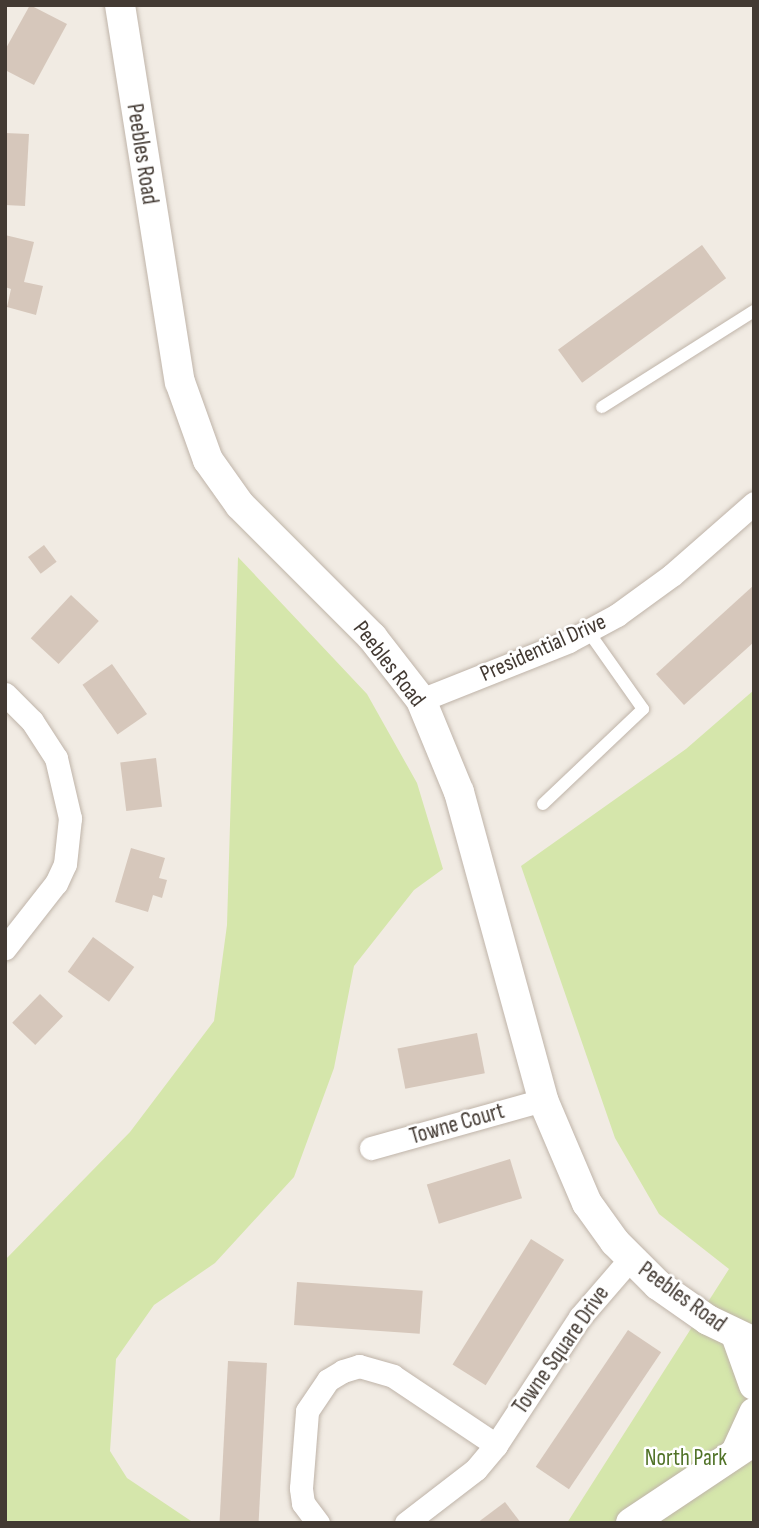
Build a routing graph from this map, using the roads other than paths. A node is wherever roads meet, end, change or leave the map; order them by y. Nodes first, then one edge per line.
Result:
1 (120, 5) edge
2 (754, 311) edge
3 (602, 407) dead end
4 (754, 503) edge
5 (588, 631) junction
6 (5, 694) edge
7 (421, 700) junction
8 (543, 804) dead end
9 (5, 948) edge
10 (543, 1100) junction
11 (371, 1148) dead end
12 (630, 1259) junction
13 (745, 1338) edge
14 (754, 1385) edge
15 (754, 1413) edge
16 (496, 1445) junction
17 (745, 1446) edge
18 (318, 1523) edge
19 (406, 1523) edge
20 (631, 1523) edge

1 - 7 street, Peebles Road
2 - 3 lane
4 - 5 street, Presidential Drive
5 - 7 street, Presidential Drive
5 - 8 lane
6 - 9 street
7 - 10 street, Peebles Road
10 - 11 street, Towne Court
10 - 12 street, Peebles Road
12 - 13 street, Peebles Road
12 - 16 street, Towne Square Drive
13 - 14 street, Peebles Road
15 - 17 street
16 - 18 street
16 - 19 street, Towne Square Drive
17 - 20 street

